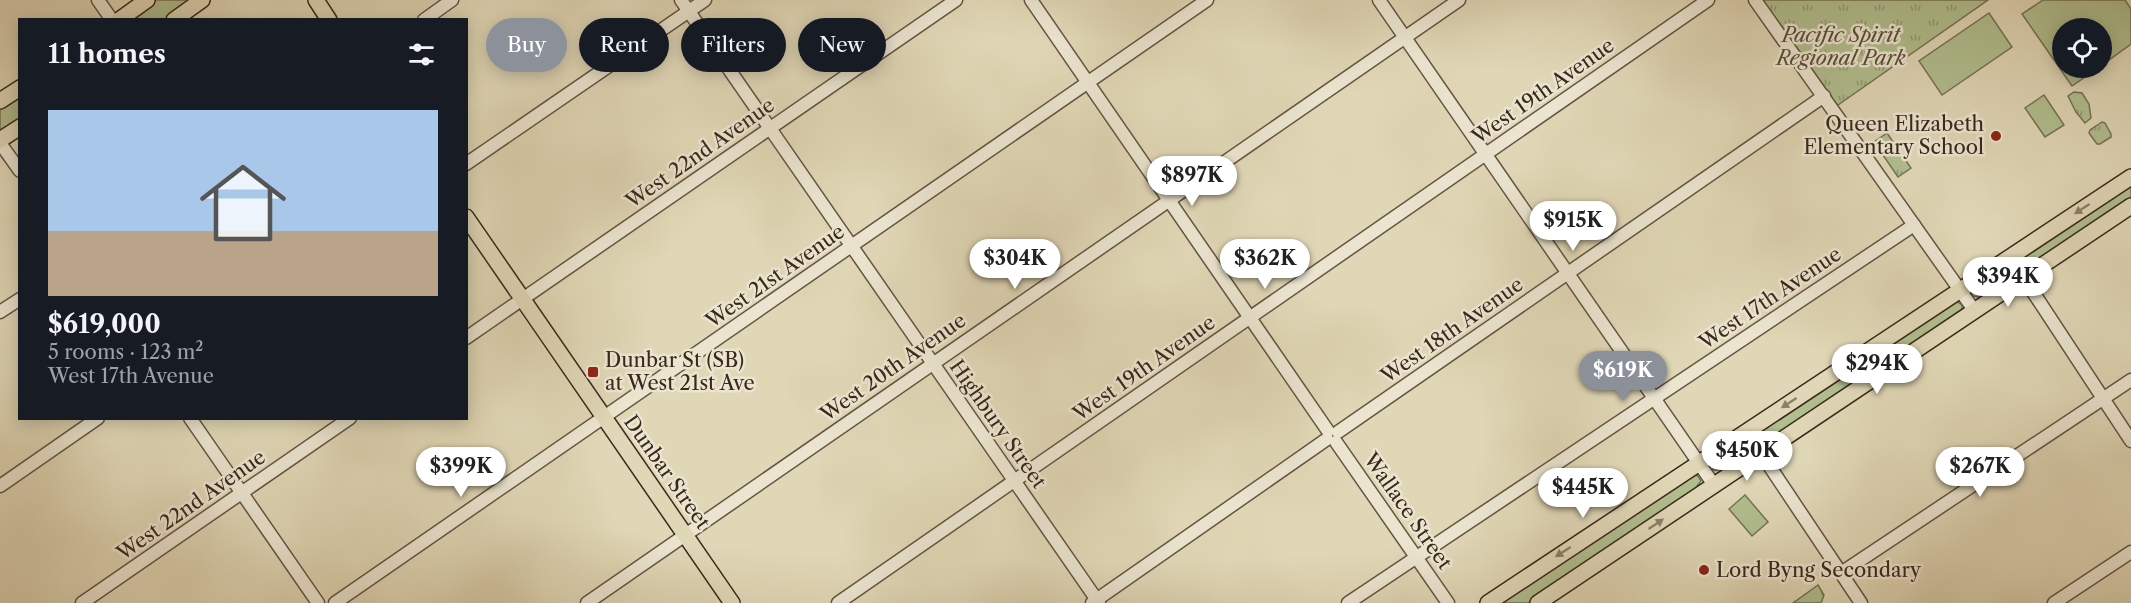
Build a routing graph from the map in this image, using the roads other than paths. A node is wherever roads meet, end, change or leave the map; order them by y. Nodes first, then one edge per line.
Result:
1 (98, 0) edge
2 (147, 0) edge
3 (202, 0) edge
4 (316, 0) edge
5 (452, 0) edge
6 (681, 0) edge
7 (705, 0) edge
8 (956, 0) edge
9 (1031, 0) edge
10 (1208, 0) edge
11 (1380, 0) edge
12 (1459, 0) edge
13 (1708, 0) edge
14 (1755, 0) edge
15 (689, 11) junction
16 (111, 18) edge
17 (122, 18) edge
18 (177, 18) edge
19 (328, 18) edge
20 (427, 18) edge
21 (1405, 37) junction
22 (1088, 83) junction
23 (18, 89) edge
24 (1824, 96) junction
25 (0, 101) edge
26 (18, 128) edge
27 (771, 129) junction
28 (0, 142) edge
29 (1485, 155) junction
30 (468, 163) edge
31 (18, 168) edge
32 (2131, 177) edge
33 (1170, 201) junction
34 (2131, 206) edge
35 (468, 220) edge
36 (1914, 225) junction
37 (852, 247) junction
38 (2010, 257) junction
39 (1568, 273) junction
40 (2024, 278) junction
41 (1960, 290) junction
42 (524, 299) junction
43 (18, 300) edge
44 (1974, 310) junction
45 (0, 312) edge
46 (1251, 318) junction
47 (468, 337) edge
48 (933, 364) junction
49 (2131, 380) edge
50 (2103, 398) junction
51 (1654, 399) junction
52 (604, 417) junction
53 (95, 420) edge
54 (191, 420) edge
55 (347, 420) edge
56 (1746, 431) junction
57 (1332, 436) junction
58 (2131, 441) edge
59 (1761, 453) junction
60 (1699, 462) junction
61 (1014, 481) junction
62 (1714, 485) junction
63 (0, 486) edge
64 (242, 493) junction
65 (685, 535) junction
66 (2131, 552) edge
67 (1416, 557) junction
68 (1841, 573) junction
69 (1096, 602) edge
70 (82, 603) edge
71 (318, 603) edge
72 (335, 603) edge
73 (587, 603) edge
74 (732, 603) edge
75 (838, 603) edge
76 (1348, 603) edge
77 (1448, 603) edge
78 (1488, 603) edge
79 (1538, 603) edge
80 (1861, 603) edge
81 (2054, 603) edge

1 - 16 street
2 - 17 main road
3 - 18 main road
4 - 19 main road
5 - 20 street
6 - 15 street, Highbury Street
7 - 15 street
8 - 27 street, West 22nd Avenue
9 - 22 street, Wallace Street
10 - 22 street, West 21st Avenue
11 - 21 street
12 - 21 street, West 20th Avenue
13 - 29 street, West 19th Avenue
14 - 24 street
15 - 27 street, Highbury Street
15 - 30 street
21 - 29 street
21 - 33 street, West 20th Avenue
22 - 33 street, Wallace Street
22 - 37 street, West 21st Avenue
23 - 25 main road
24 - 36 street
24 - 39 street, West 18th Avenue
26 - 28 main road
27 - 37 street, Highbury Street
27 - 42 street, West 22nd Avenue
28 - 31 street
29 - 39 street
29 - 46 street, West 19th Avenue
32 -> 38 main road
33 - 46 street, Wallace Street
33 - 48 street, West 20th Avenue
34 - 40 main road
35 - 42 main road, Dunbar Street
36 - 41 street
36 - 51 street, West 17th Avenue
37 - 48 street, Highbury Street
37 - 52 street, West 21st Avenue
38 - 40 street
38 - 41 main road
39 - 51 street
39 - 57 street, West 18th Avenue
40 - 44 main road
40 - 50 street
41 - 44 street
41 -> 56 main road
42 - 47 street, West 22nd Avenue
42 - 52 main road, Dunbar Street
43 - 45 street
44 - 59 main road
46 - 57 street, Wallace Street
46 - 61 street, West 19th Avenue
48 - 61 street, Highbury Street
48 - 65 street, West 20th Avenue
49 - 50 street
50 - 58 street
50 - 68 street
51 - 60 street
51 - 67 street, West 17th Avenue
52 - 65 main road, Dunbar Street
52 - 72 street, West 21st Avenue
53 - 63 street
54 - 64 street
55 - 64 street, West 22nd Avenue
56 - 59 street
56 - 60 main road
57 - 67 street, Wallace Street
57 - 69 street, West 18th Avenue
59 - 62 main road
59 - 68 street
60 - 62 street
60 -> 78 main road
61 - 69 street, Highbury Street
61 - 75 street, West 19th Avenue
79 -> 62 main road
64 - 70 street, West 22nd Avenue
64 - 71 street
65 - 73 street, West 20th Avenue
65 - 74 main road, Dunbar Street
66 - 81 street
67 - 76 street, West 17th Avenue
67 - 77 street, Wallace Street
68 - 80 street

